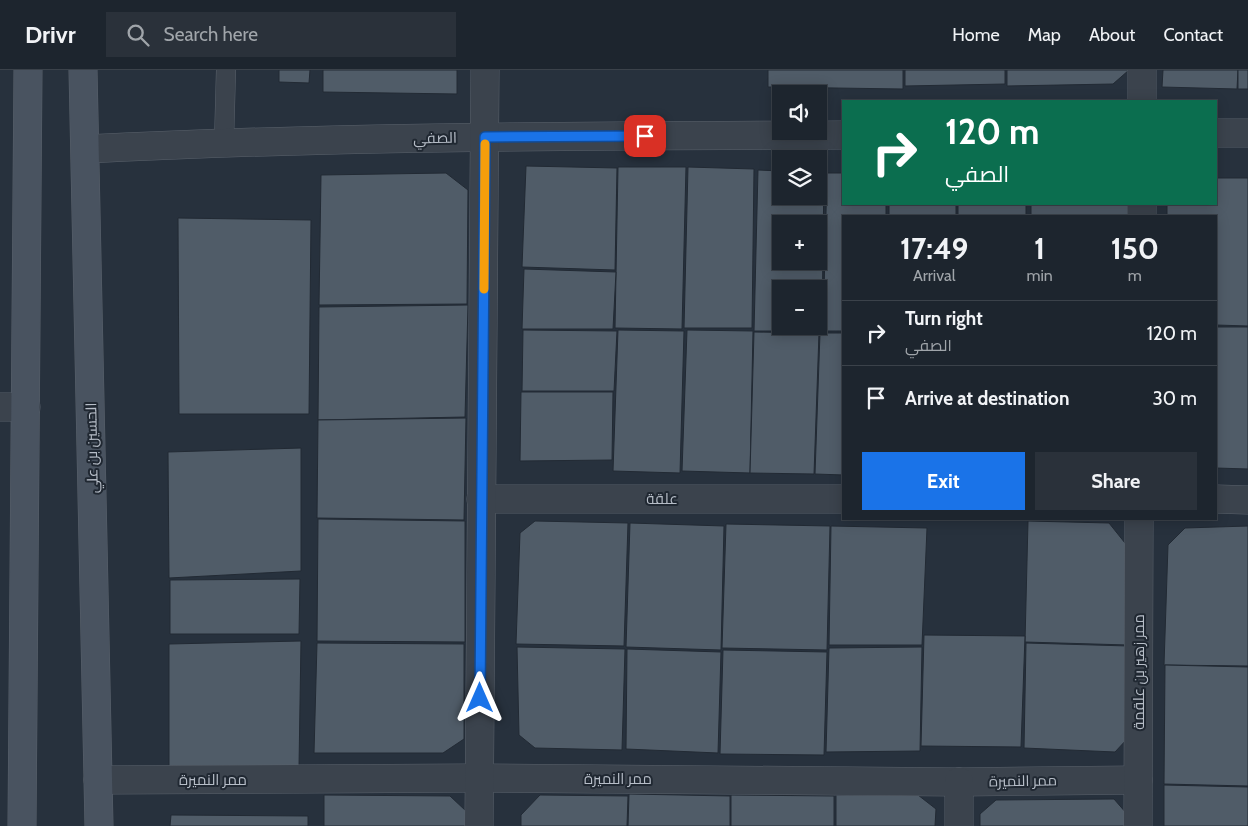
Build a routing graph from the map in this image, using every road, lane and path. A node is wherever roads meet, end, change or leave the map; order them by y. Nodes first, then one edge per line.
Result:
1 (28, 70) edge
2 (83, 70) edge
3 (226, 70) edge
4 (485, 70) edge
5 (1142, 70) edge
6 (1142, 100) edge
7 (1217, 133) edge
8 (1248, 133) edge
9 (842, 135) edge
10 (485, 137) junction
11 (224, 142) junction
12 (86, 148) junction
13 (13, 407) edge
14 (481, 498) junction
15 (842, 499) edge
16 (1217, 499) edge
17 (1248, 500) edge
18 (1139, 520) edge
19 (479, 778) junction
20 (98, 780) junction
21 (1138, 780) junction
22 (959, 782) junction
23 (22, 826) edge
24 (99, 826) edge
25 (478, 826) edge
26 (959, 826) edge
27 (1138, 826) edge

1 - 13 street
2 - 12 street, الحسين بن علي
3 - 11 lane
4 - 10 street
5 - 6 street
7 - 8 street
9 - 10 street, الصفي
10 - 11 street, الصفي
10 - 14 street
11 - 12 street, الصفي
12 - 20 street, الحسين بن علي
13 - 23 street
14 - 15 street, علقة
14 - 19 street
16 - 17 street
18 - 21 street, ممر زهير بن علقمة
19 - 20 street, ممر النميرة
19 - 22 street, ممر النميرة
19 - 25 street
20 - 24 street, الحسين بن علي
21 - 22 street, ممر النميرة
21 - 27 street, ممر زهير بن علقمة
22 - 26 street

